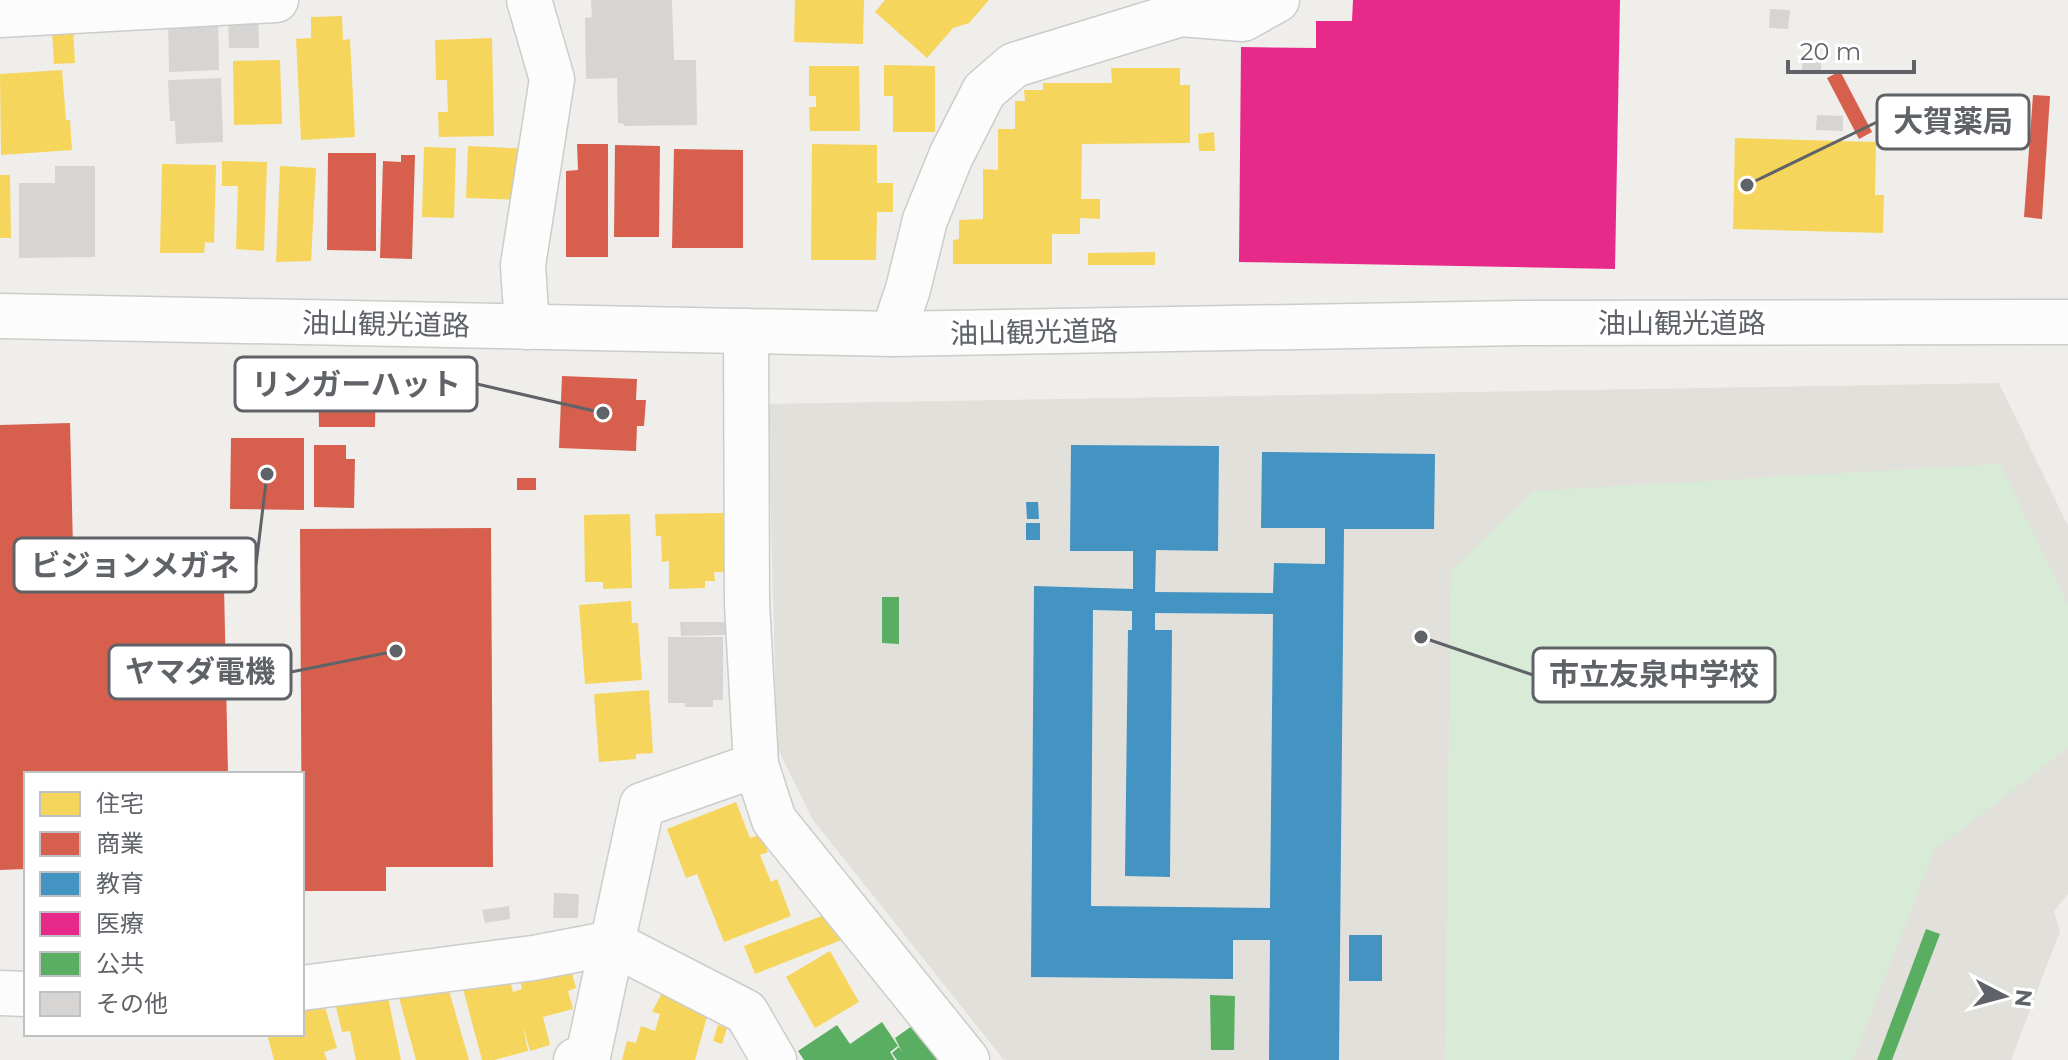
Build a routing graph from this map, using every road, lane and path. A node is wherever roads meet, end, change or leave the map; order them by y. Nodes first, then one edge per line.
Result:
1 (276, 0) edge
2 (529, 0) edge
3 (1277, 0) edge
4 (1181, 7) edge
5 (0, 15) edge
6 (0, 316) edge
7 (2068, 322) edge
8 (527, 327) junction
9 (746, 331) junction
10 (893, 334) junction
11 (756, 765) junction
12 (612, 943) junction
13 (304, 988) edge
14 (0, 993) edge
15 (24, 994) edge
16 (576, 1060) edge
17 (774, 1060) edge
18 (967, 1060) edge

1 - 5 street
2 - 8 street
3 - 4 street
4 - 10 street
6 - 8 street, 油山観光道路
7 - 10 street, 油山観光道路
8 - 9 street, 油山観光道路
9 - 10 street, 油山観光道路
9 - 11 street
11 - 12 street
11 - 18 street
12 - 13 street
12 - 16 street
12 - 17 street
14 - 15 street

